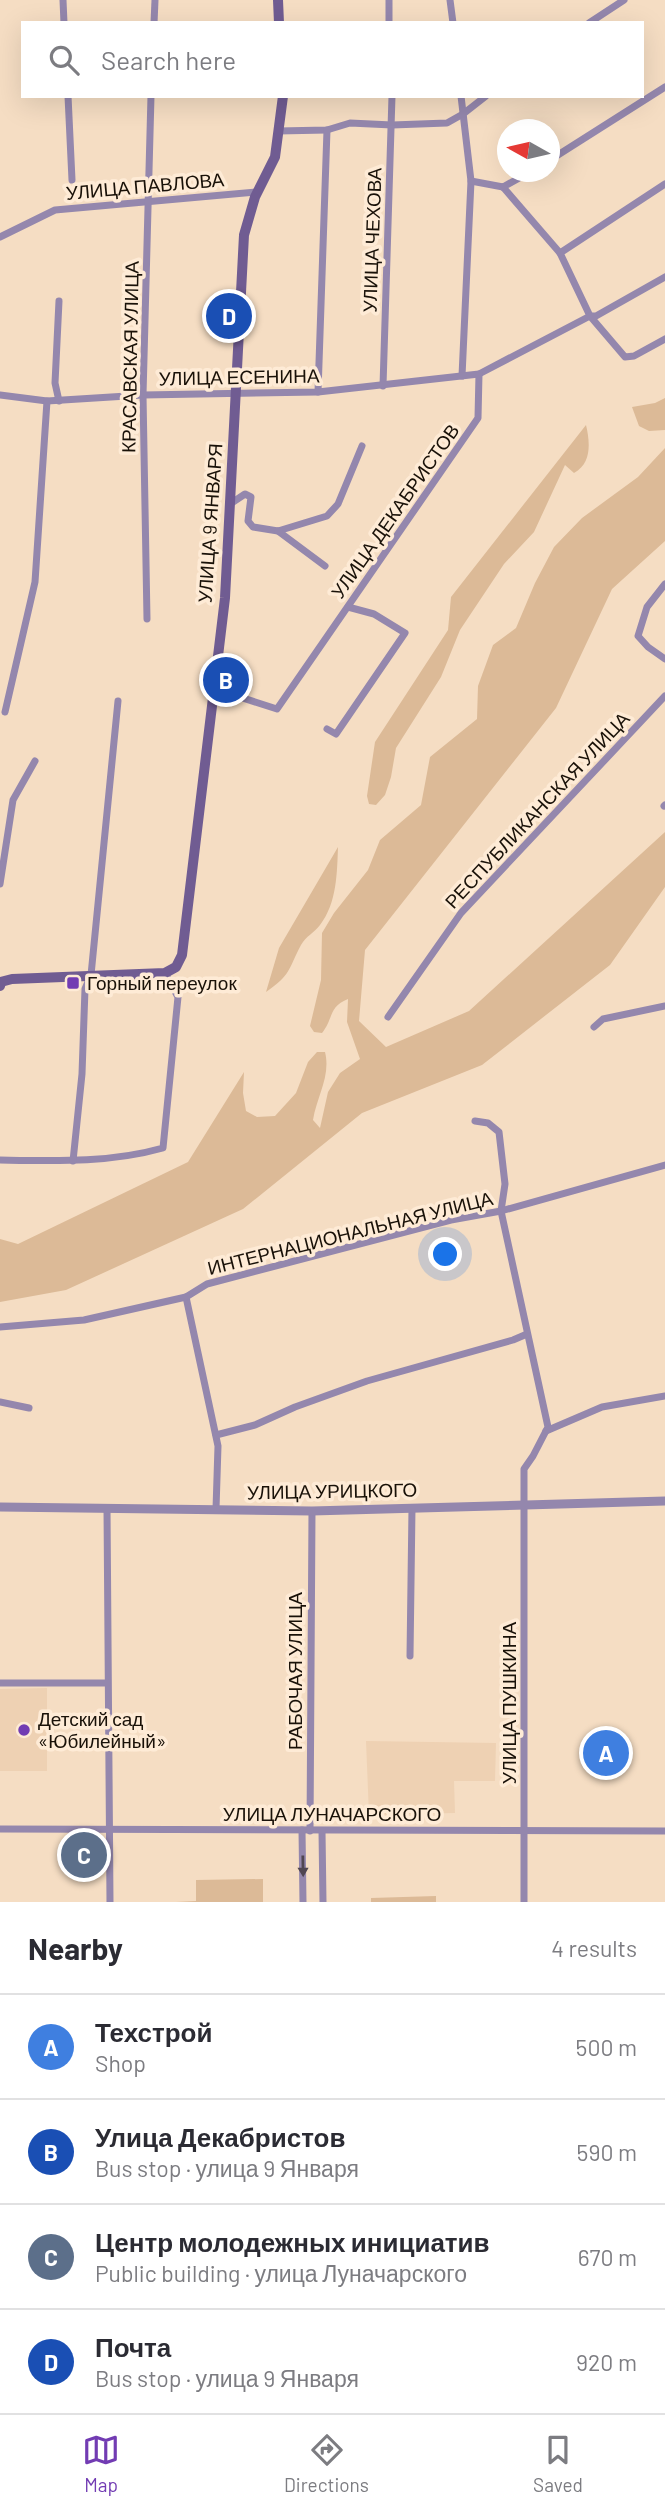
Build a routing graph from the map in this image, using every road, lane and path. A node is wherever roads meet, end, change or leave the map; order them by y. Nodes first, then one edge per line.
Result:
1 (63, 0) edge
2 (155, 0) edge
3 (278, 0) edge
4 (389, 0) edge
5 (450, 0) edge
6 (624, 0) edge
7 (64, 21) edge
8 (154, 21) edge
9 (279, 21) edge
10 (389, 21) edge
11 (453, 21) edge
12 (592, 21) edge
13 (665, 87) edge
14 (68, 98) edge
15 (151, 98) edge
16 (283, 98) edge
17 (392, 98) edge
18 (461, 98) edge
19 (483, 98) edge
20 (463, 114) junction
21 (392, 125) junction
22 (327, 130) junction
23 (278, 131) junction
24 (560, 154) edge
25 (72, 180) dead end
26 (471, 181) junction
27 (512, 182) edge
28 (665, 184) edge
29 (503, 187) junction
30 (257, 192) junction
31 (148, 202) junction
32 (0, 237) edge
33 (560, 253) junction
34 (665, 277) edge
35 (59, 301) dead end
36 (590, 316) junction
37 (665, 339) edge
38 (479, 374) junction
39 (462, 376) junction
40 (383, 386) junction
41 (318, 392) junction
42 (0, 395) edge
43 (143, 395) junction
44 (236, 395) junction
45 (47, 401) junction
46 (59, 401) junction
47 (362, 446) dead end
48 (230, 503) junction
49 (278, 531) junction
50 (324, 566) dead end
51 (665, 584) edge
52 (348, 607) junction
53 (147, 619) dead end
54 (665, 659) edge
55 (215, 689) junction
56 (665, 696) edge
57 (118, 701) dead end
58 (5, 712) dead end
59 (327, 729) dead end
60 (35, 761) dead end
61 (0, 884) edge
62 (165, 973) junction
63 (91, 975) junction
64 (0, 983) edge
65 (665, 1006) edge
66 (388, 1017) dead end
67 (594, 1027) dead end
68 (475, 1121) dead end
69 (0, 1160) edge
70 (73, 1161) junction
71 (665, 1165) edge
72 (500, 1211) junction
73 (186, 1297) junction
74 (0, 1327) edge
75 (527, 1334) junction
76 (665, 1396) edge
77 (0, 1402) edge
78 (29, 1408) dead end
79 (545, 1432) junction
80 (216, 1435) junction
81 (665, 1501) edge
82 (525, 1505) junction
83 (0, 1507) edge
84 (107, 1508) junction
85 (412, 1508) junction
86 (216, 1509) junction
87 (312, 1511) junction
88 (410, 1656) dead end
89 (0, 1683) edge
90 (107, 1683) junction
91 (0, 1829) edge
92 (525, 1829) junction
93 (110, 1830) junction
94 (306, 1831) junction
95 (322, 1831) junction
96 (665, 1831) edge
97 (110, 1902) edge
98 (303, 1902) edge
99 (323, 1902) edge
100 (524, 1902) edge

1 - 7 street
2 - 8 street
3 - 9 main road
4 - 10 street
5 - 11 street
6 - 12 street
13 - 24 street
14 - 25 street
15 - 31 street, КРАСАВСКАЯ УЛИЦА
16 - 23 main road, УЛИЦА 9 ЯНВАРЯ
17 - 21 street, УЛИЦА ЧЕХОВА
18 - 20 street
19 - 20 street
20 - 21 street
20 - 26 street
21 - 22 street
21 - 40 street, УЛИЦА ЧЕХОВА
22 - 23 street
22 - 41 street
23 - 30 main road, УЛИЦА 9 ЯНВАРЯ
26 - 29 street
26 - 39 street
27 - 29 street
28 - 33 street
29 - 33 street
30 - 31 street, УЛИЦА ПАВЛОВА
30 - 44 main road, УЛИЦА 9 ЯНВАРЯ
31 - 32 street, УЛИЦА ПАВЛОВА
31 - 43 street, КРАСАВСКАЯ УЛИЦА
33 - 36 street
34 - 36 street
35 - 46 street
36 - 37 street
36 - 38 street
38 - 39 street, УЛИЦА ЕСЕНИНА
38 - 52 street, УЛИЦА ДЕКАБРИСТОВ
39 - 40 street, УЛИЦА ЕСЕНИНА
40 - 41 street, УЛИЦА ЕСЕНИНА
41 - 44 street, УЛИЦА ЕСЕНИНА
42 - 45 street, УЛИЦА ЕСЕНИНА
43 - 44 street, УЛИЦА ЕСЕНИНА
43 - 46 street, УЛИЦА ЕСЕНИНА
43 - 53 street, КРАСАВСКАЯ УЛИЦА
44 - 48 main road, УЛИЦА 9 ЯНВАРЯ
45 - 46 street, УЛИЦА ЕСЕНИНА
45 - 58 street
47 - 49 street
48 - 49 street
48 - 55 main road, УЛИЦА 9 ЯНВАРЯ
49 - 50 street
51 - 54 street
52 - 55 street, УЛИЦА ДЕКАБРИСТОВ
52 - 59 street
55 - 62 main road, УЛИЦА 9 ЯНВАРЯ
56 - 66 street, РЕСПУБЛИКАНСКАЯ УЛИЦА
57 - 63 street
60 - 61 street
62 - 63 main road
62 - 70 street
63 - 64 main road
63 - 70 street
65 - 67 street
68 - 72 street
69 - 70 street
71 - 72 street, ИНТЕРНАЦИОНАЛЬНАЯ УЛИЦА
72 - 73 street, ИНТЕРНАЦИОНАЛЬНАЯ УЛИЦА
72 - 75 street
73 - 74 street, ИНТЕРНАЦИОНАЛЬНАЯ УЛИЦА
73 - 80 street
75 - 79 street
75 - 80 street
76 - 79 street
77 - 78 street
79 - 82 street, УЛИЦА ПУШКИНА
80 - 86 street
81 - 82 street, УЛИЦА УРИЦКОГО
82 - 85 street, УЛИЦА УРИЦКОГО
82 - 92 street, УЛИЦА ПУШКИНА
83 - 84 street, УЛИЦА УРИЦКОГО
84 - 86 street, УЛИЦА УРИЦКОГО
84 - 90 street
85 - 87 street, УЛИЦА УРИЦКОГО
85 - 88 street
86 - 87 street, УЛИЦА УРИЦКОГО
87 - 94 street, РАБОЧАЯ УЛИЦА
89 - 90 street
90 - 93 street
91 - 93 street, УЛИЦА ЛУНАЧАРСКОГО
92 - 95 street, УЛИЦА ЛУНАЧАРСКОГО
92 - 96 street, УЛИЦА ЛУНАЧАРСКОГО
92 - 100 street, УЛИЦА ПУШКИНА
93 - 94 street, УЛИЦА ЛУНАЧАРСКОГО
93 - 97 street
94 - 95 street, УЛИЦА ЛУНАЧАРСКОГО
94 -> 98 street, РАБОЧАЯ УЛИЦА
95 - 99 street

